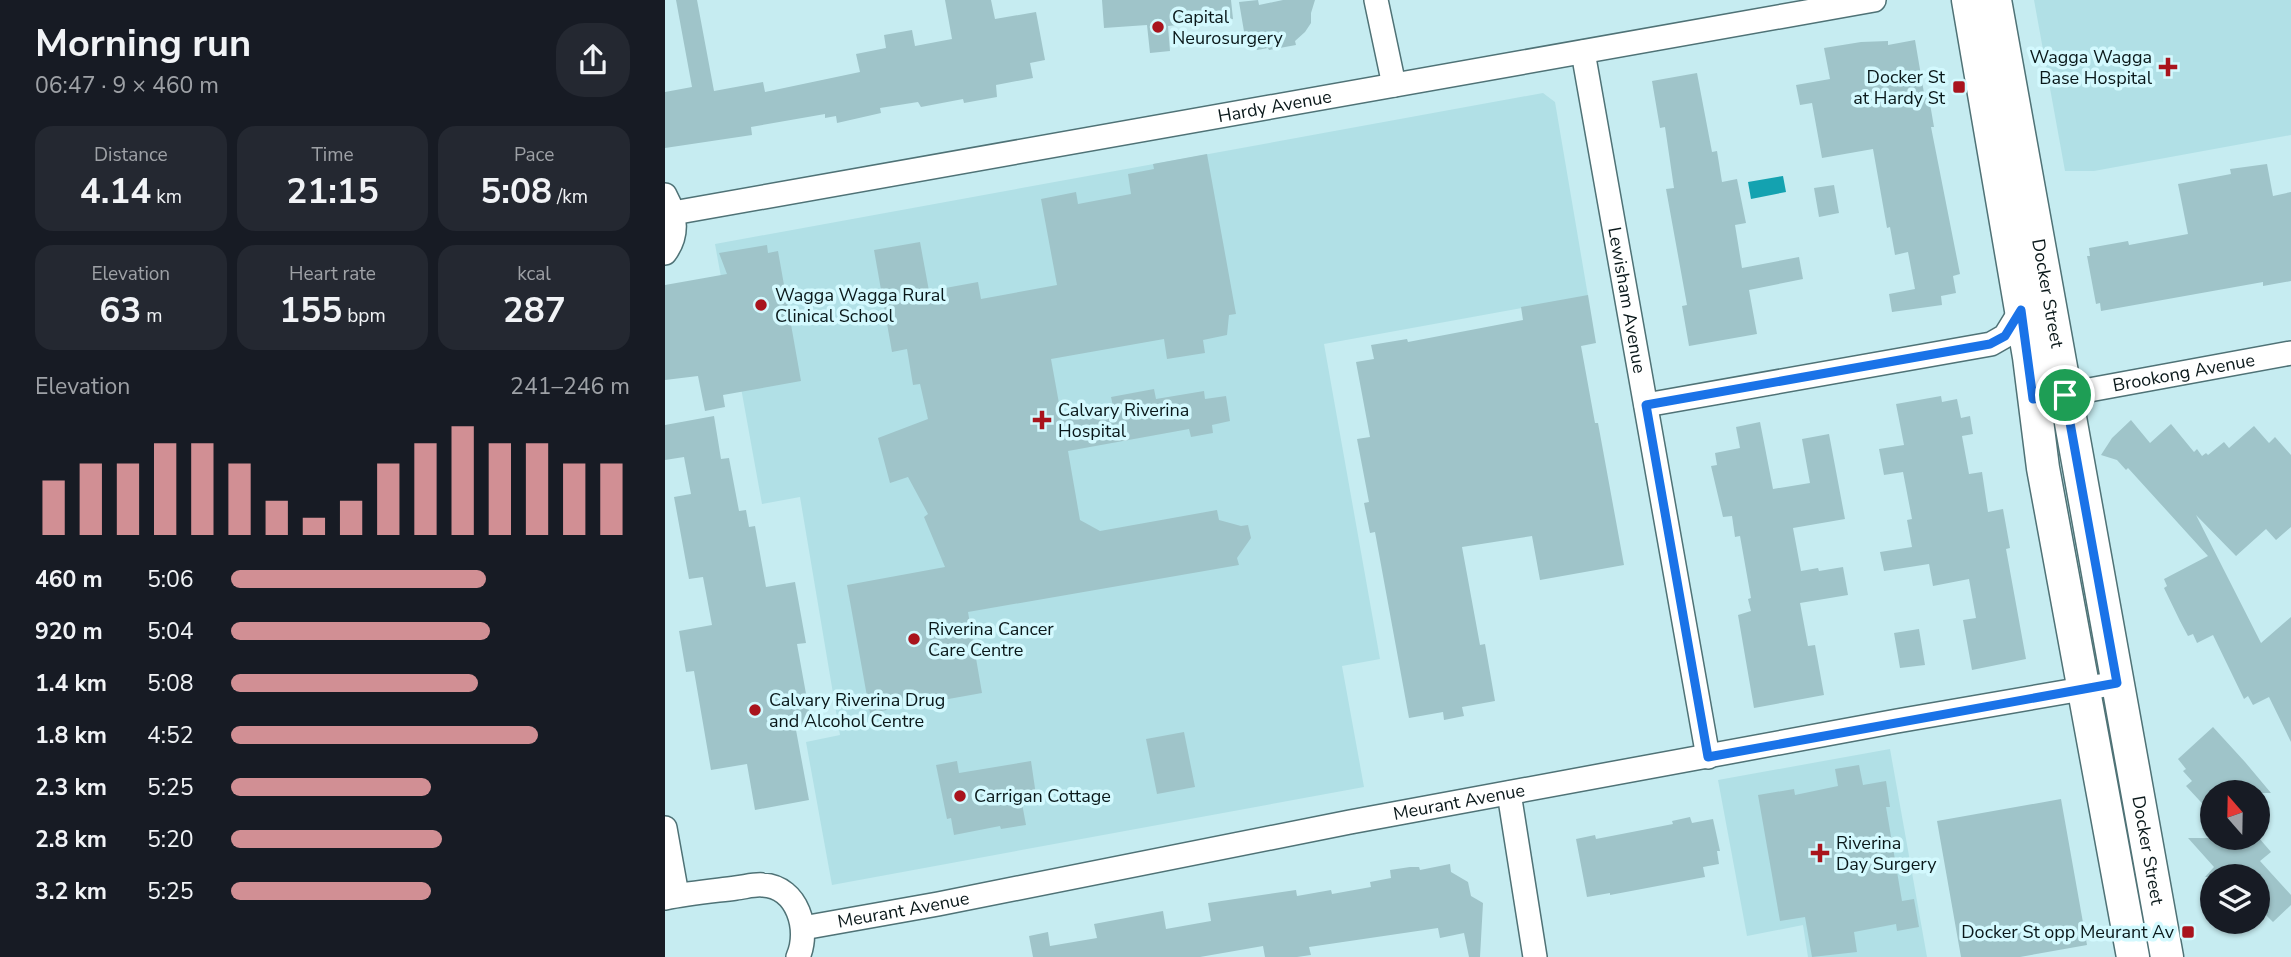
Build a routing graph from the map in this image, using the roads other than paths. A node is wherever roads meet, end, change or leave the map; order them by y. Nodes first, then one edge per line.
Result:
1 (1376, 0) edge
2 (1874, 0) edge
3 (1968, 0) edge
4 (1995, 0) edge
5 (1583, 52) junction
6 (1394, 85) junction
7 (669, 204) edge
8 (665, 253) edge
9 (2021, 310) junction
10 (2290, 361) edge
11 (2065, 395) junction
12 (2033, 399) junction
13 (1646, 405) junction
14 (2117, 683) junction
15 (2084, 690) junction
16 (1708, 757) junction
17 (1509, 793) junction
18 (665, 828) edge
19 (671, 896) edge
20 (803, 928) junction
21 (798, 957) edge
22 (1535, 957) edge
23 (2133, 957) edge
24 (2167, 957) edge

1 - 6 street
2 - 5 street, Hardy Avenue
3 - 9 main road, Docker Street
4 - 11 main road, Docker Street
5 - 6 street, Hardy Avenue
5 - 13 street, Lewisham Avenue
6 - 7 street, Hardy Avenue
7 - 8 street, Hardy Avenue
9 - 12 main road, Docker Street
9 - 13 street
10 - 11 street, Brookong Avenue
11 - 12 street, Brookong Avenue
11 - 14 main road, Docker Street
12 - 15 main road, Docker Street
13 - 16 street, Lewisham Avenue
14 - 15 street, Meurant Avenue
14 - 24 main road, Docker Street
15 - 16 street, Meurant Avenue
15 - 23 main road, Docker Street
16 - 17 street, Meurant Avenue
17 - 20 street, Meurant Avenue
17 - 22 street
18 - 19 street
19 - 20 street
20 - 21 street

